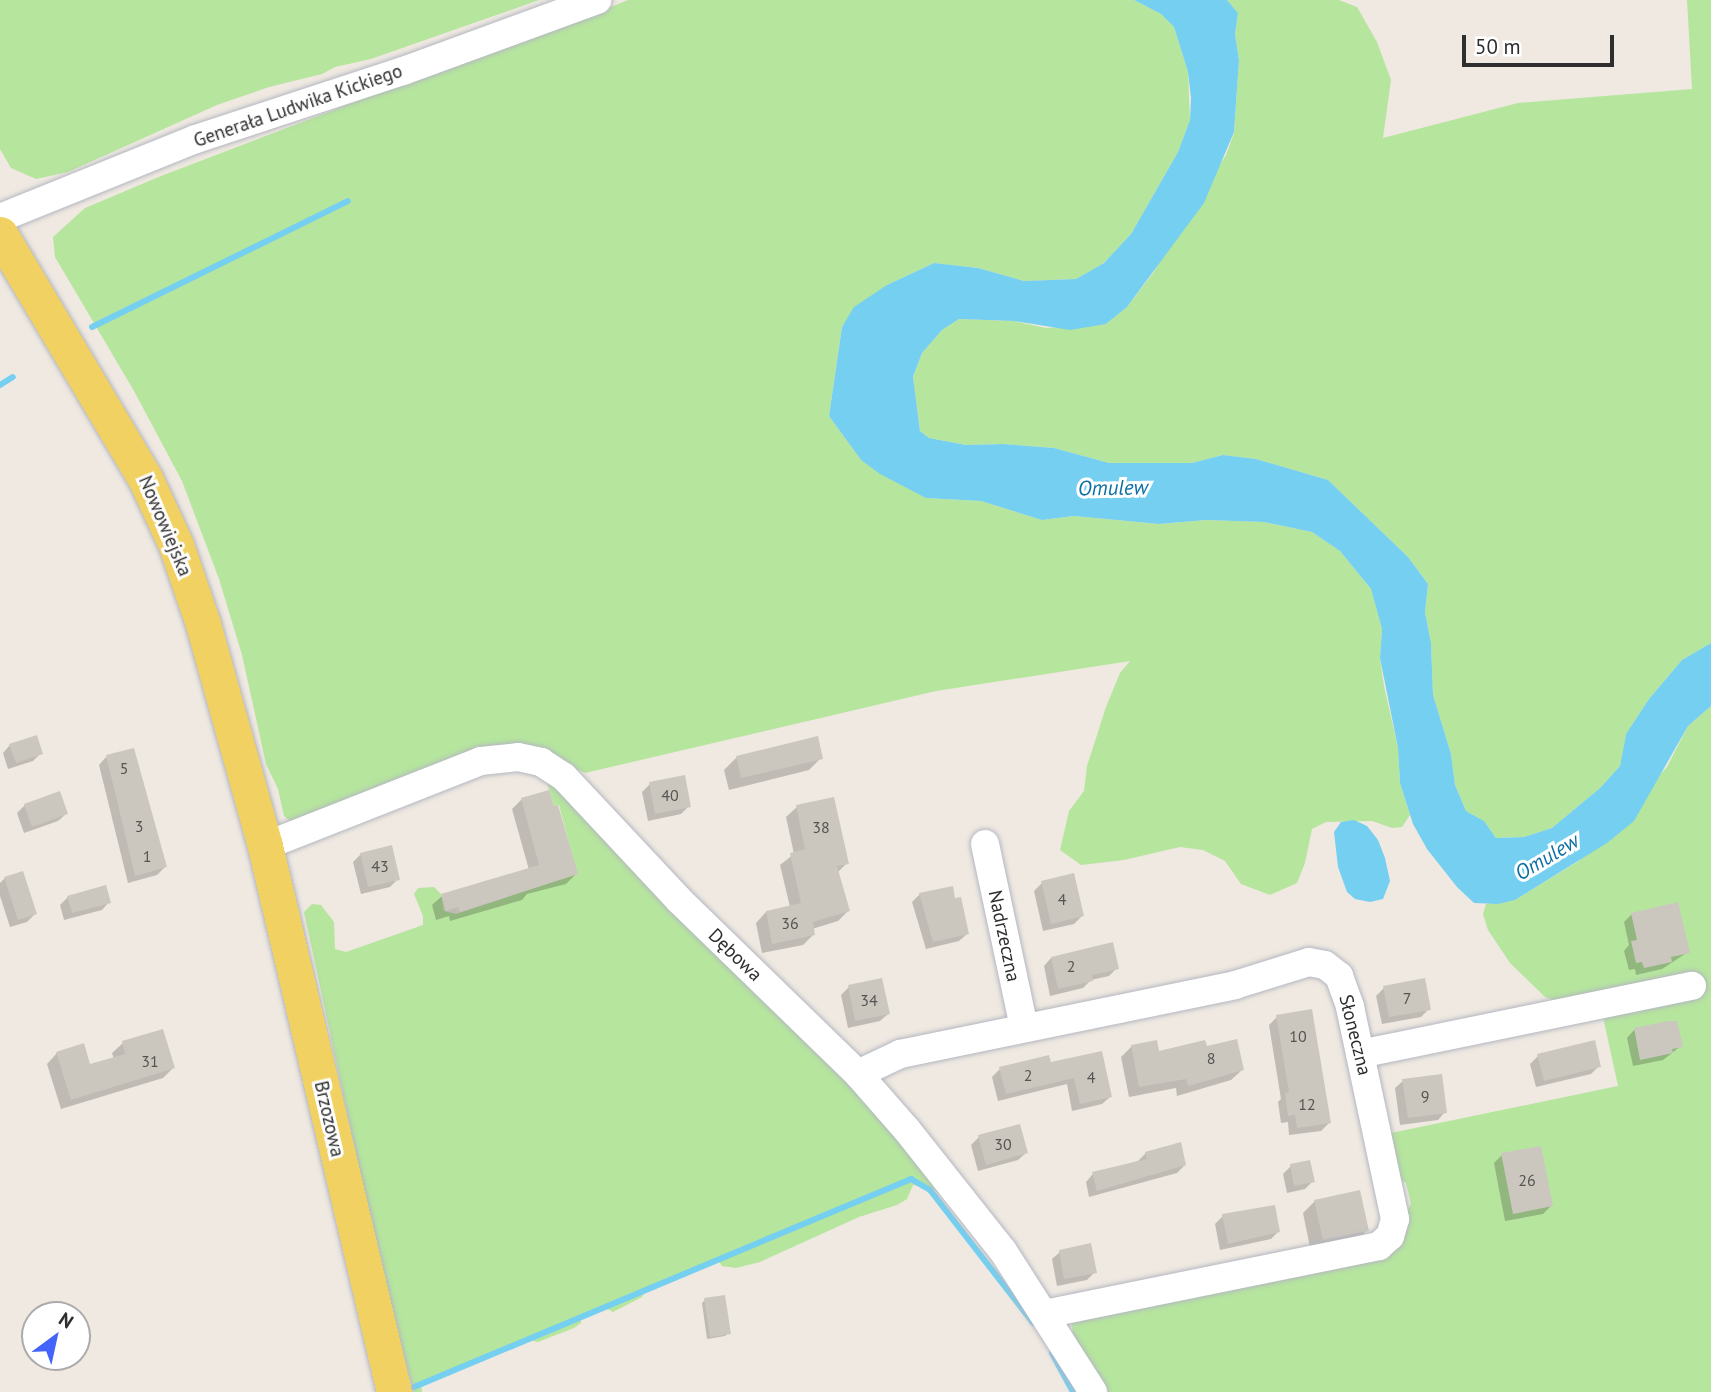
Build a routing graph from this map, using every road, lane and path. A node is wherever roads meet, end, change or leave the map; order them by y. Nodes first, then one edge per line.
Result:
1 (597, 0) edge
2 (0, 218) edge
3 (0, 234) edge
4 (985, 844) dead end
5 (265, 846) junction
6 (1692, 986) dead end
7 (1024, 1028) junction
8 (1360, 1054) junction
9 (858, 1074) junction
10 (1045, 1314) junction
11 (394, 1392) edge
12 (1093, 1392) edge

1 - 2 street, Generała Ludwika Kickiego
3 - 5 main road, Nowowiejska
4 - 7 street, Nadrzeczna
5 - 9 street, Dębowa
5 - 11 main road, Brzozowa
6 - 8 street
7 - 8 street, Słoneczna
7 - 9 street, Słoneczna
8 - 10 street, Słoneczna
9 - 10 street, Dębowa
10 - 12 street, Dębowa

